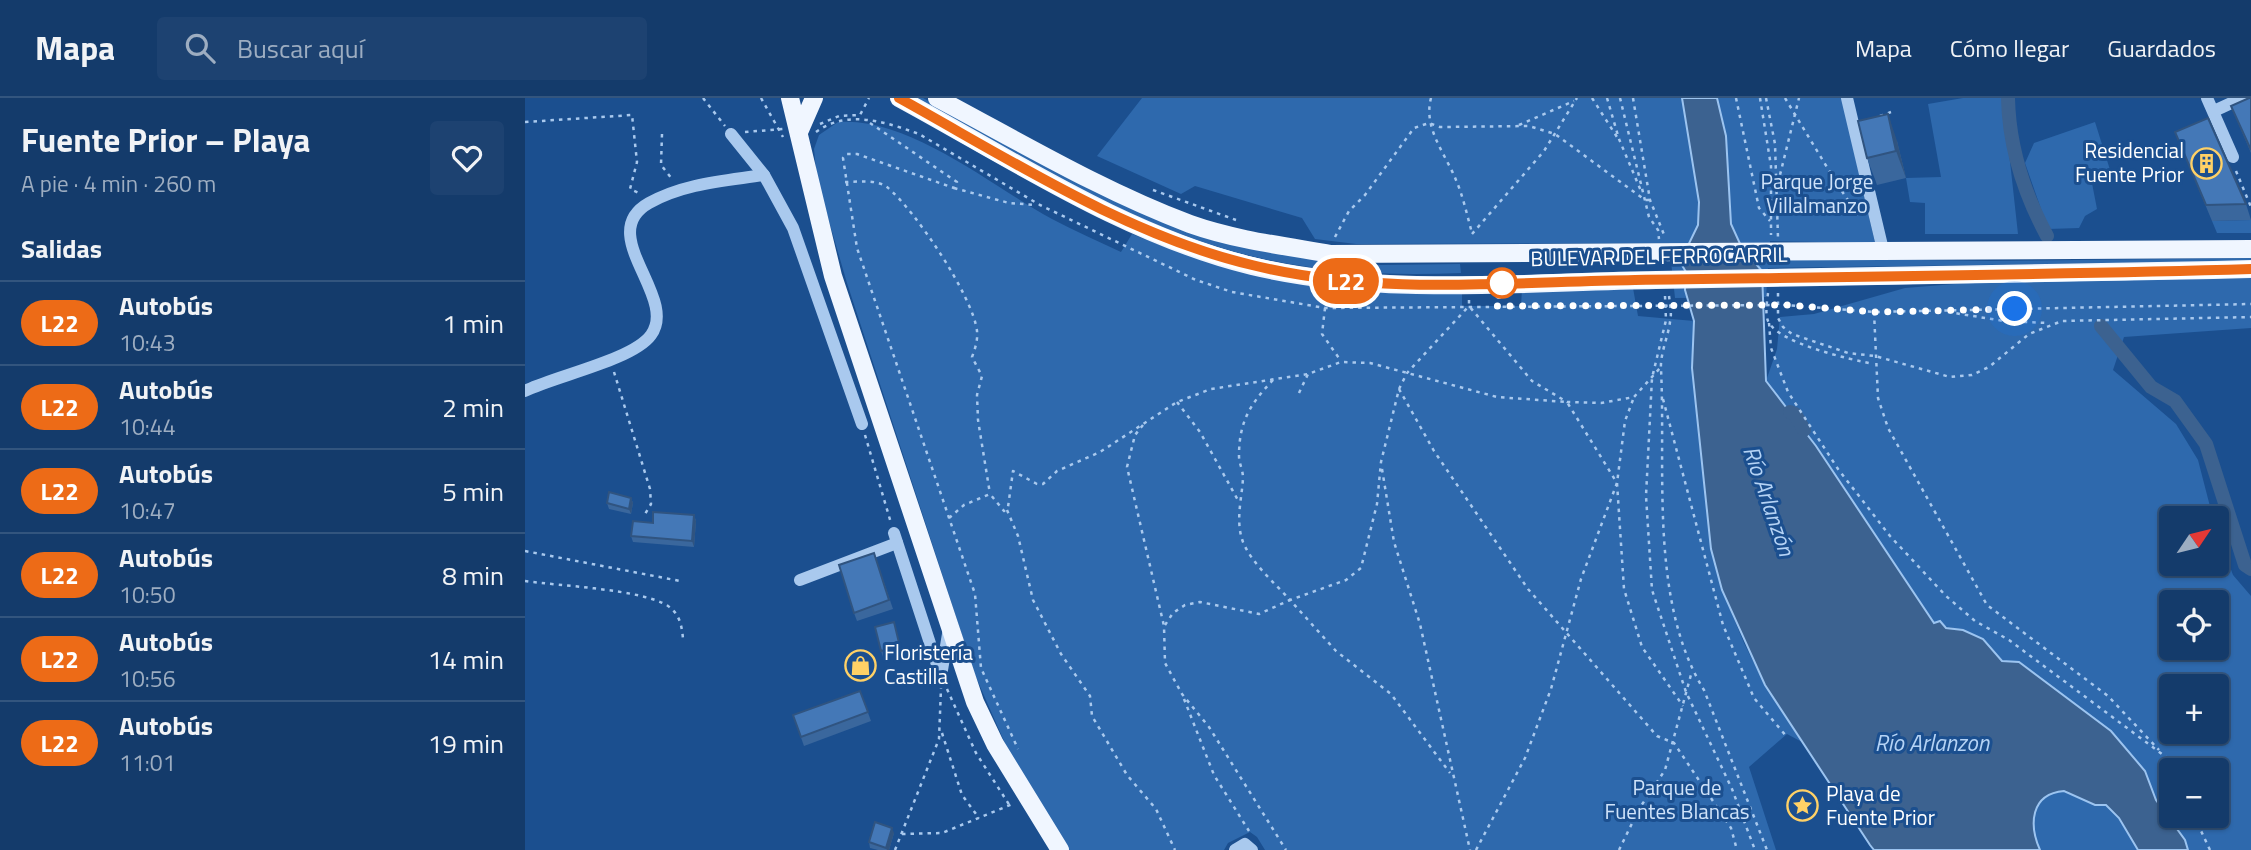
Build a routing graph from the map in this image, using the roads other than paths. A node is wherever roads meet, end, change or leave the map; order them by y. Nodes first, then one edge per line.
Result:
1 (790, 98) edge
2 (814, 98) edge
3 (899, 98) edge
4 (937, 98) edge
5 (1847, 98) edge
6 (2207, 98) edge
7 (2242, 98) edge
8 (2214, 111) junction
9 (806, 132) junction
10 (731, 134) road end
11 (2233, 159) road end
12 (764, 175) junction
13 (2251, 249) edge
14 (1883, 250) junction
15 (2251, 269) edge
16 (525, 391) edge
17 (862, 424) road end
18 (800, 580) dead end
19 (950, 624) junction
20 (1251, 849) edge
21 (1060, 850) edge
22 (1235, 850) edge

1 - 9 main road
2 - 9 main road
3 - 15 main road, BULEVAR DEL FERROCARRIL
4 - 14 main road, BULEVAR DEL FERROCARRIL
5 - 14 street
6 - 8 street
7 - 8 street
8 - 11 street
9 - 19 main road
10 - 12 street
12 - 16 street
12 - 17 street
13 - 14 main road, BULEVAR DEL FERROCARRIL
18 - 19 street
19 - 21 main road
20 - 22 street

